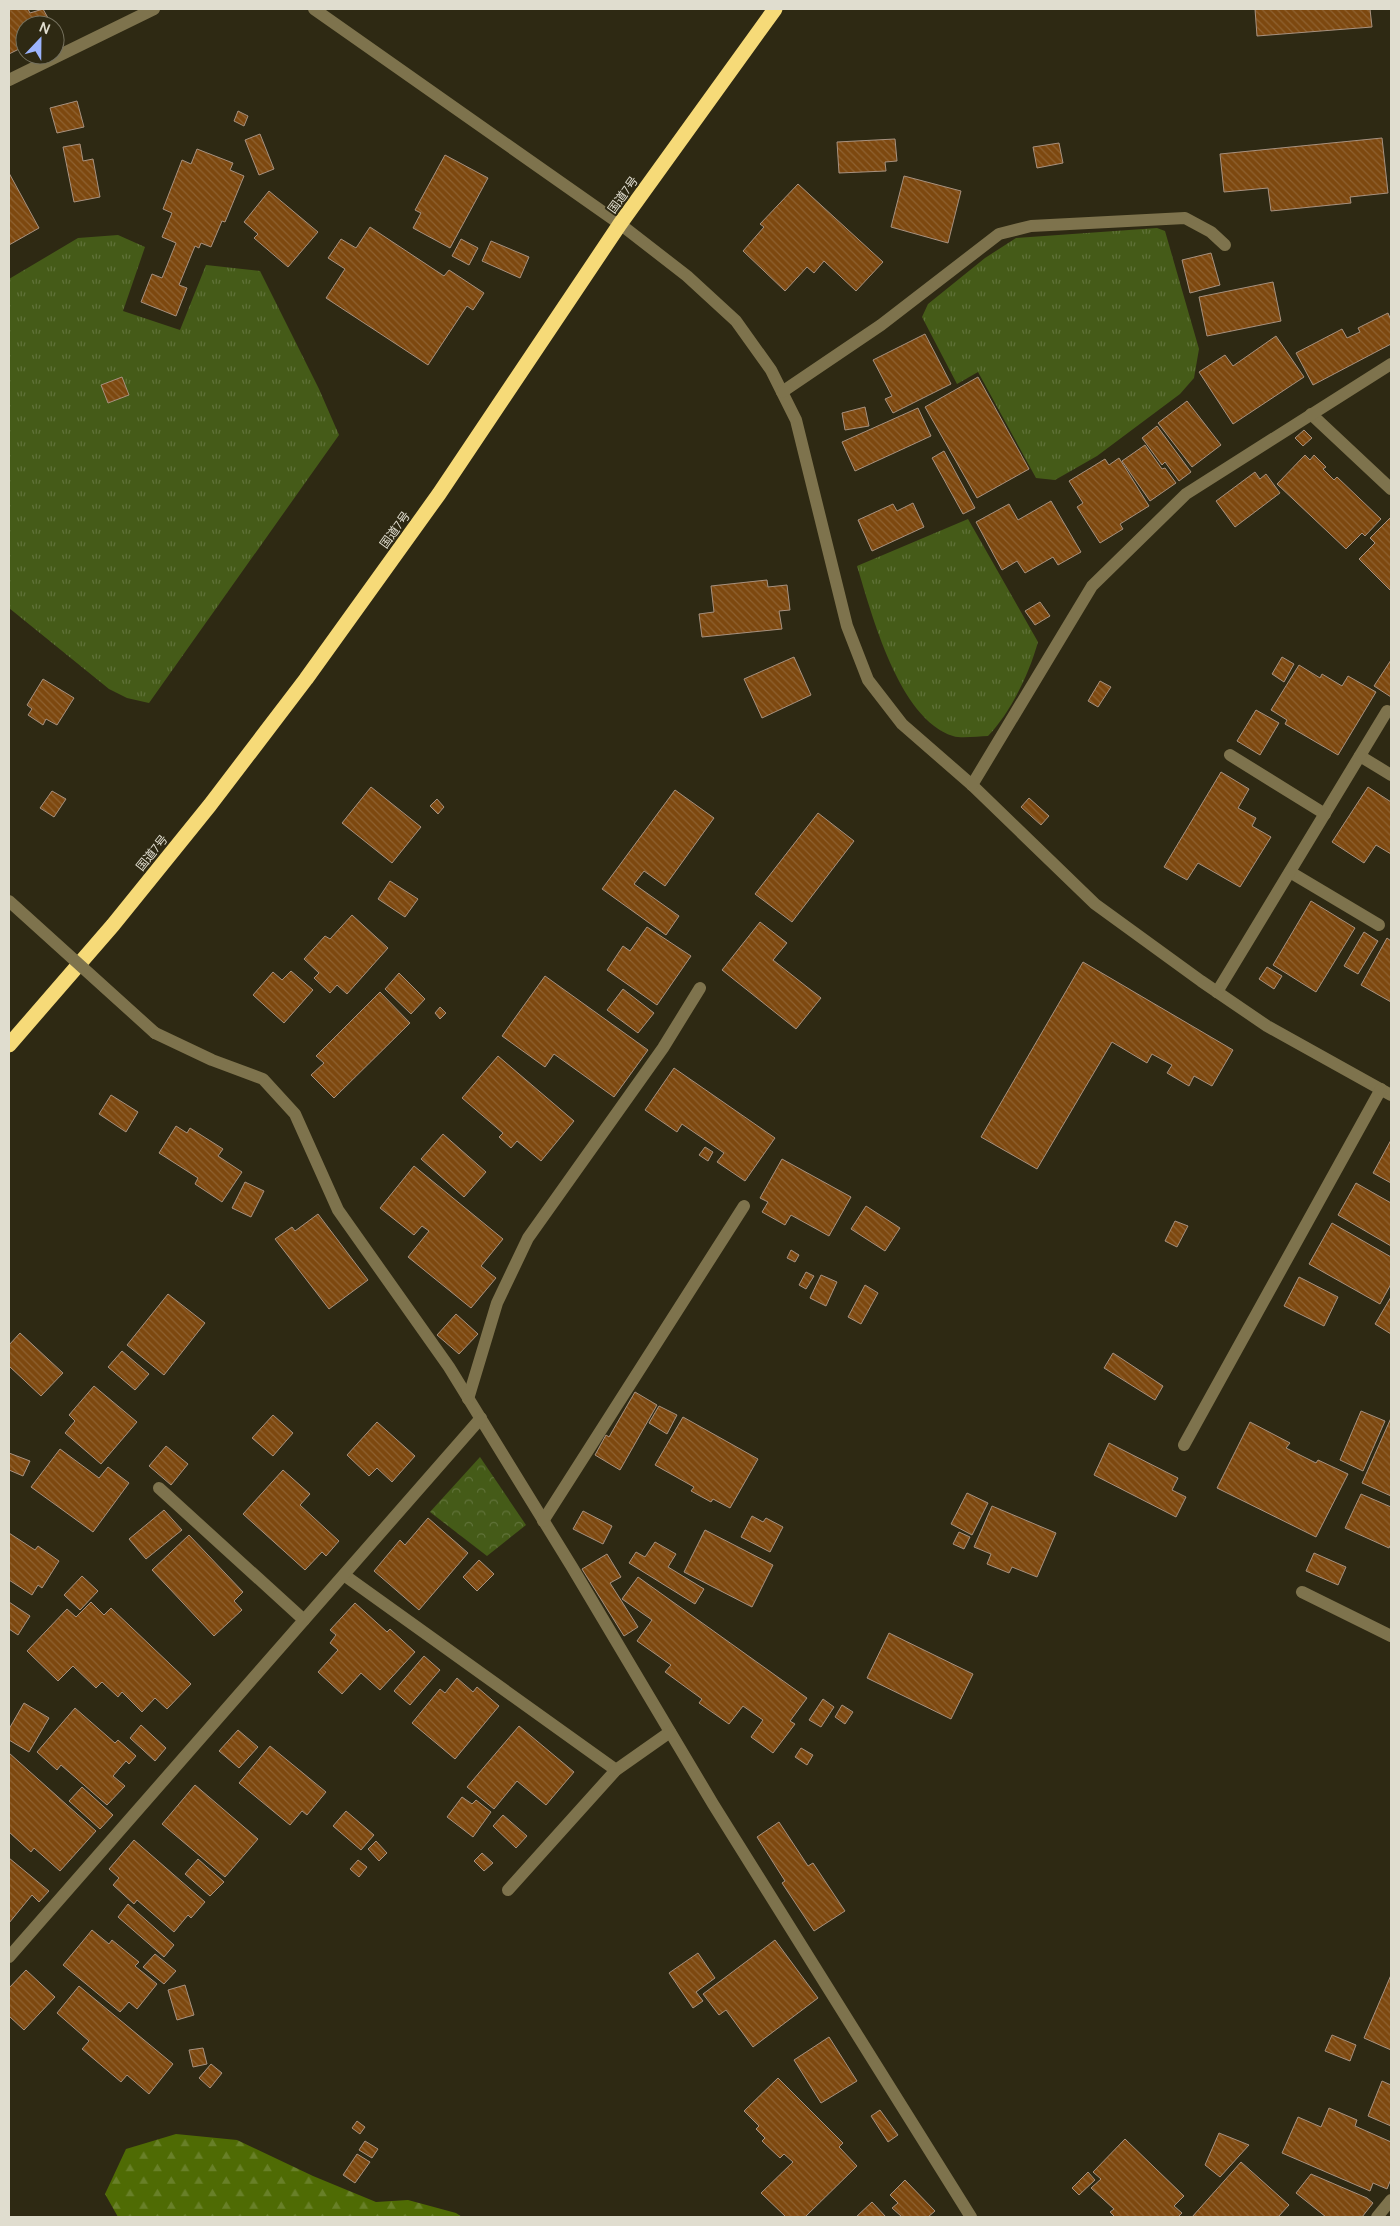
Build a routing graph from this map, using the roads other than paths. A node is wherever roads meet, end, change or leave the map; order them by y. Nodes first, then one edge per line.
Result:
1 (154, 9) edge
2 (314, 9) edge
3 (775, 9) edge
4 (9, 80) edge
5 (620, 224) junction
6 (1225, 245) dead end
7 (1391, 364) edge
8 (782, 392) junction
9 (1311, 414) junction
10 (1391, 489) edge
11 (1388, 711) dead end
12 (1230, 755) dead end
13 (1360, 756) junction
14 (1391, 775) edge
15 (972, 785) junction
16 (1325, 814) junction
17 (1290, 872) junction
18 (9, 901) edge
19 (1379, 925) dead end
20 (700, 988) dead end
21 (1217, 992) junction
22 (9, 1045) edge
23 (1386, 1092) edge
24 (744, 1206) dead end
25 (468, 1399) junction
26 (481, 1418) junction
27 (1184, 1445) dead end
28 (159, 1488) dead end
29 (543, 1521) junction
30 (344, 1575) junction
31 (1302, 1592) dead end
32 (304, 1620) junction
33 (1391, 1636) edge
34 (670, 1732) junction
35 (616, 1770) junction
36 (508, 1890) dead end
37 (9, 1957) edge
38 (1391, 2200) edge
39 (971, 2217) edge
40 (1377, 2217) edge

1 - 4 street
2 - 5 street
3 - 5 highway, 国道7号
5 - 8 street
5 - 22 highway, 国道7号
6 - 8 street
7 - 9 street
8 - 15 street
9 - 10 street
9 - 15 street
11 - 13 street
12 - 16 street
13 - 14 street
13 - 16 street
15 - 21 street
16 - 17 street
17 - 19 street
17 - 21 street
18 - 25 street, bridge
20 - 25 street
21 - 23 street
23 - 27 street
24 - 29 street
25 - 26 street
26 - 29 street
26 - 30 street
28 - 32 street
29 - 34 street
30 - 32 street
30 - 35 street
31 - 33 street
32 - 37 street
34 - 35 street
34 - 39 street
35 - 36 street
38 - 40 street

